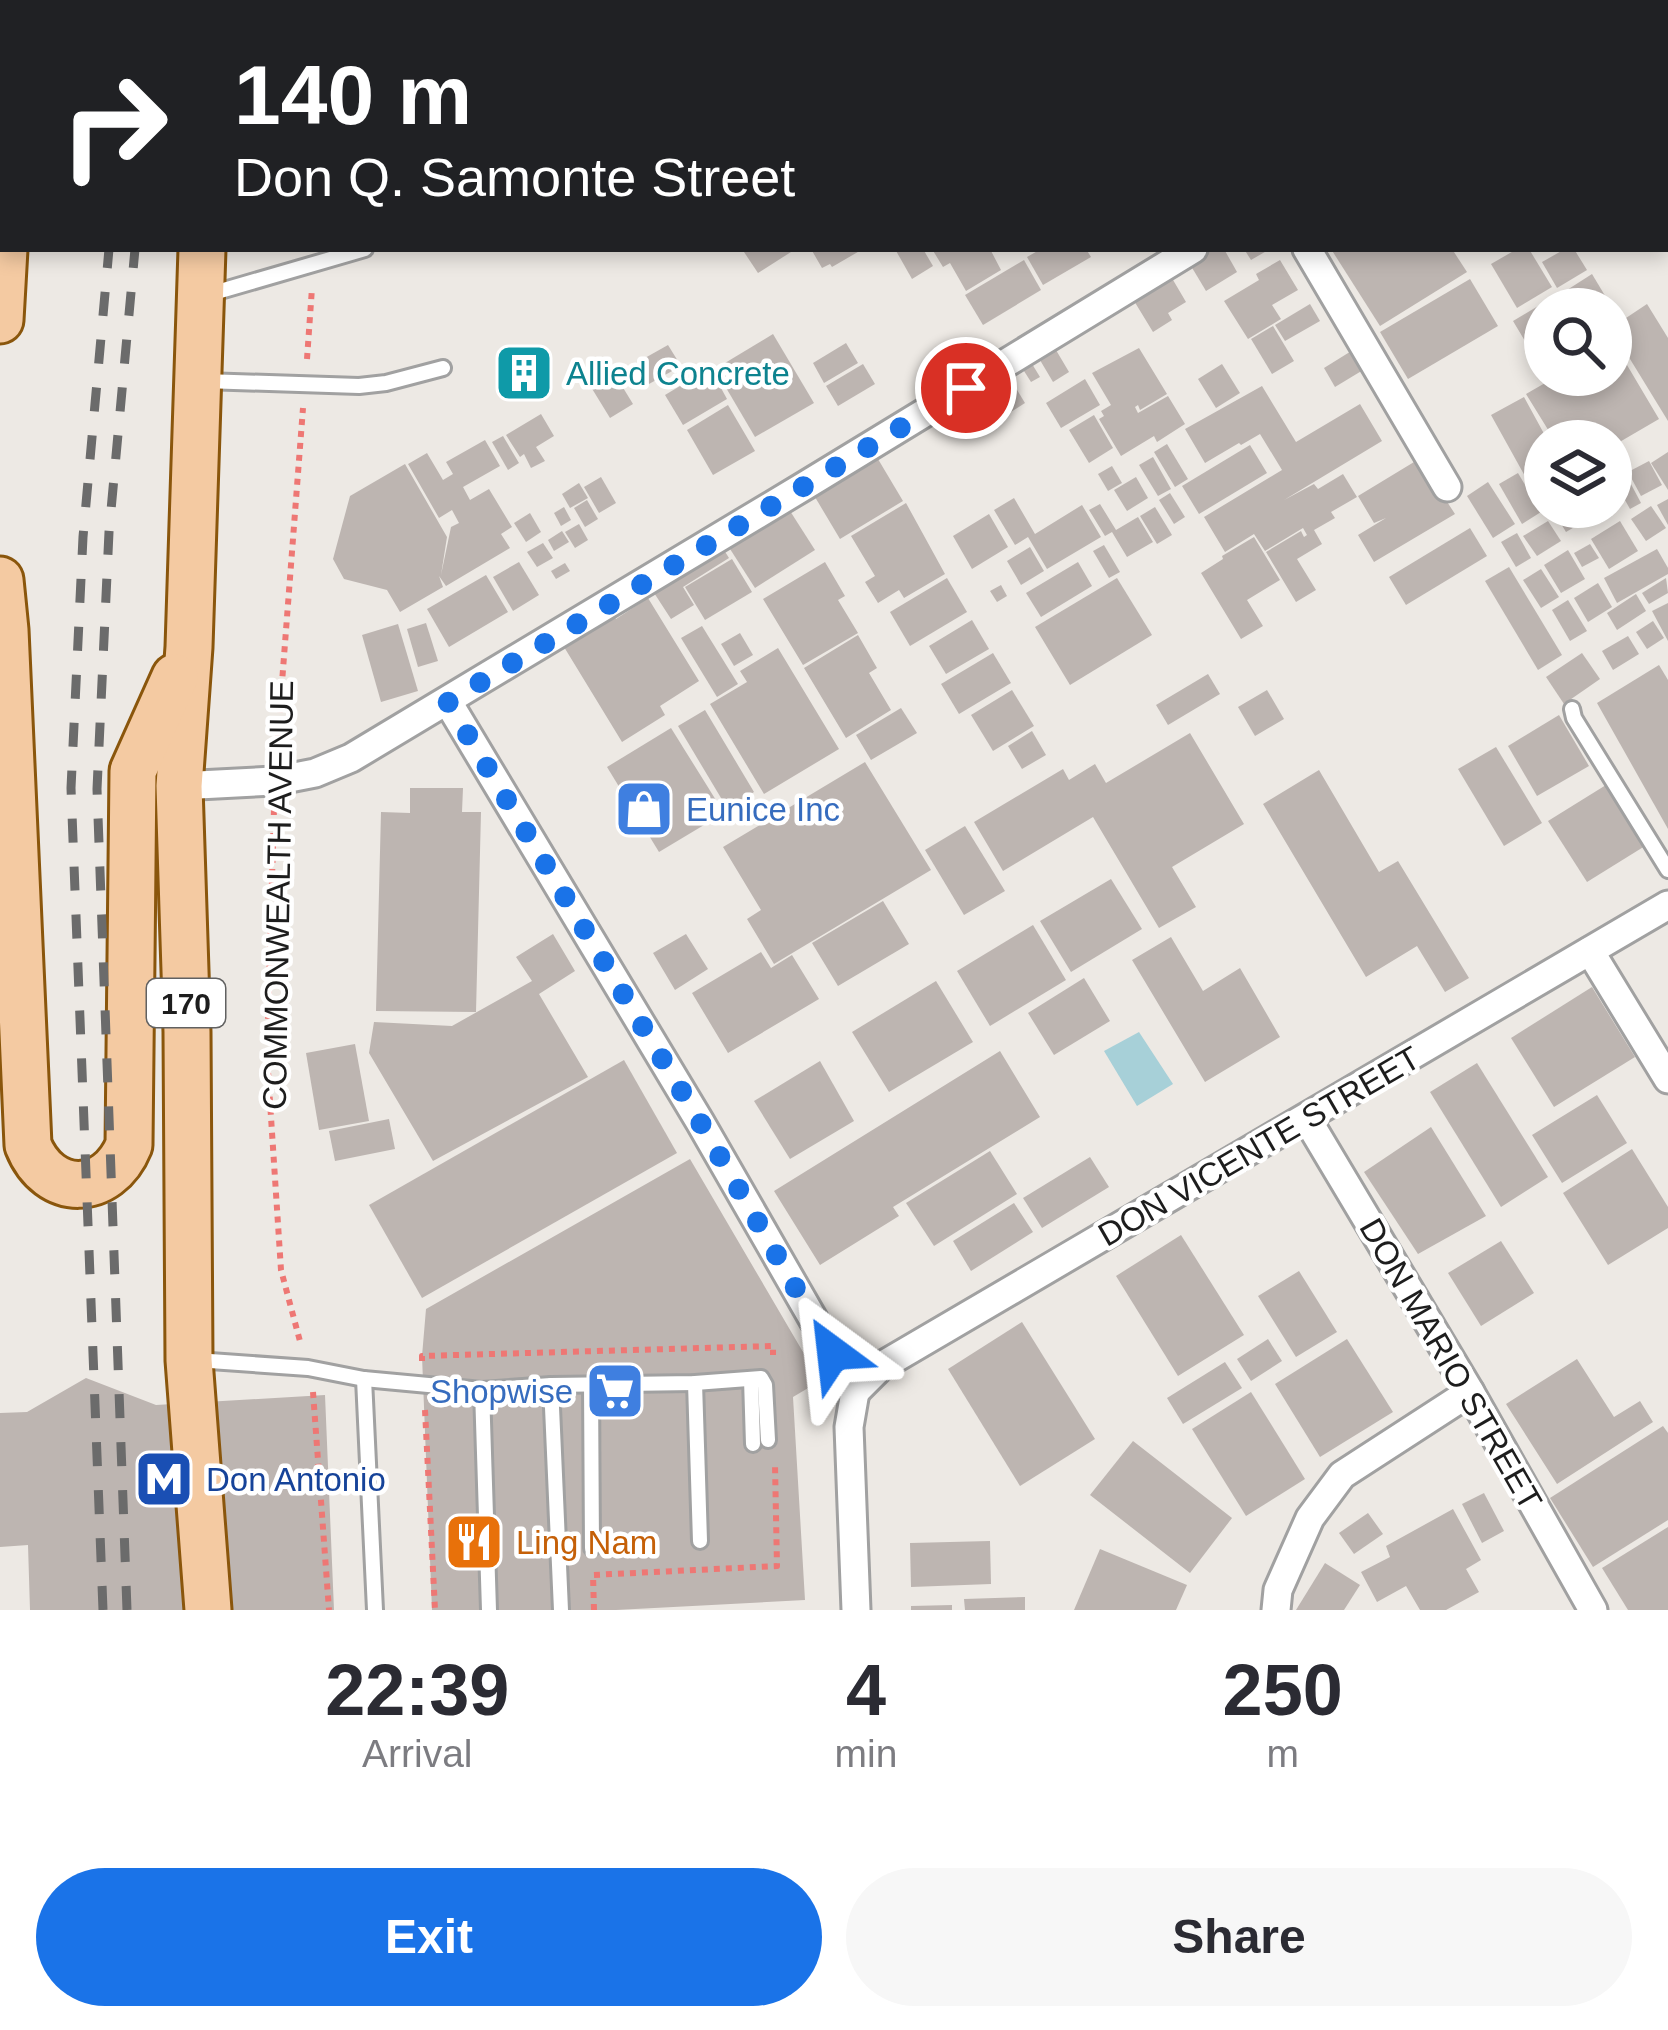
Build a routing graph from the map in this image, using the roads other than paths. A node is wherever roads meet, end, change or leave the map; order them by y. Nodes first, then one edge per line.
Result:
1 (4, 252) edge
2 (202, 252) edge
3 (354, 252) edge
4 (1187, 252) edge
5 (1309, 252) edge
6 (200, 297) junction
7 (0, 320) edge
8 (443, 368) dead end
9 (197, 380) junction
10 (1448, 487) dead end
11 (0, 580) edge
12 (3, 631) edge
13 (189, 647) junction
14 (448, 702) junction
15 (1572, 710) dead end
16 (179, 786) junction
17 (1668, 870) edge
18 (1668, 905) edge
19 (1590, 951) junction
20 (1668, 1079) edge
21 (1307, 1119) junction
22 (189, 1360) junction
23 (364, 1379) junction
24 (695, 1383) junction
25 (591, 1384) junction
26 (551, 1385) junction
27 (482, 1390) junction
28 (855, 1392) junction
29 (1470, 1392) junction
30 (760, 1442) dead end
31 (700, 1541) dead end
32 (592, 1548) dead end
33 (208, 1610) edge
34 (375, 1610) edge
35 (489, 1610) edge
36 (561, 1610) edge
37 (856, 1610) edge
38 (1276, 1610) edge
39 (1593, 1610) edge

1 - 7 main road
2 - 6 main road, 170
3 - 6 lane
4 - 14 street
5 - 10 street
6 - 9 main road, 170
8 - 9 lane
9 - 13 main road, 170
11 - 12 main road
12 - 13 main road
13 - 16 main road, 170
14 - 16 street
14 - 28 street
15 - 17 lane
16 - 22 main road, 170
18 - 19 street, DON VICENTE STREET
19 - 20 street
19 - 21 street, DON VICENTE STREET
21 - 28 street, DON VICENTE STREET
21 - 29 street, DON MARIO STREET
22 - 23 lane
22 - 33 main road, 170
23 - 27 lane
23 - 34 lane
24 - 25 lane
24 - 30 lane
24 - 31 lane
25 - 26 lane
25 - 32 lane
26 - 27 lane
26 - 36 lane
27 - 35 lane
28 - 37 street
29 - 38 street
29 - 39 street, DON MARIO STREET

